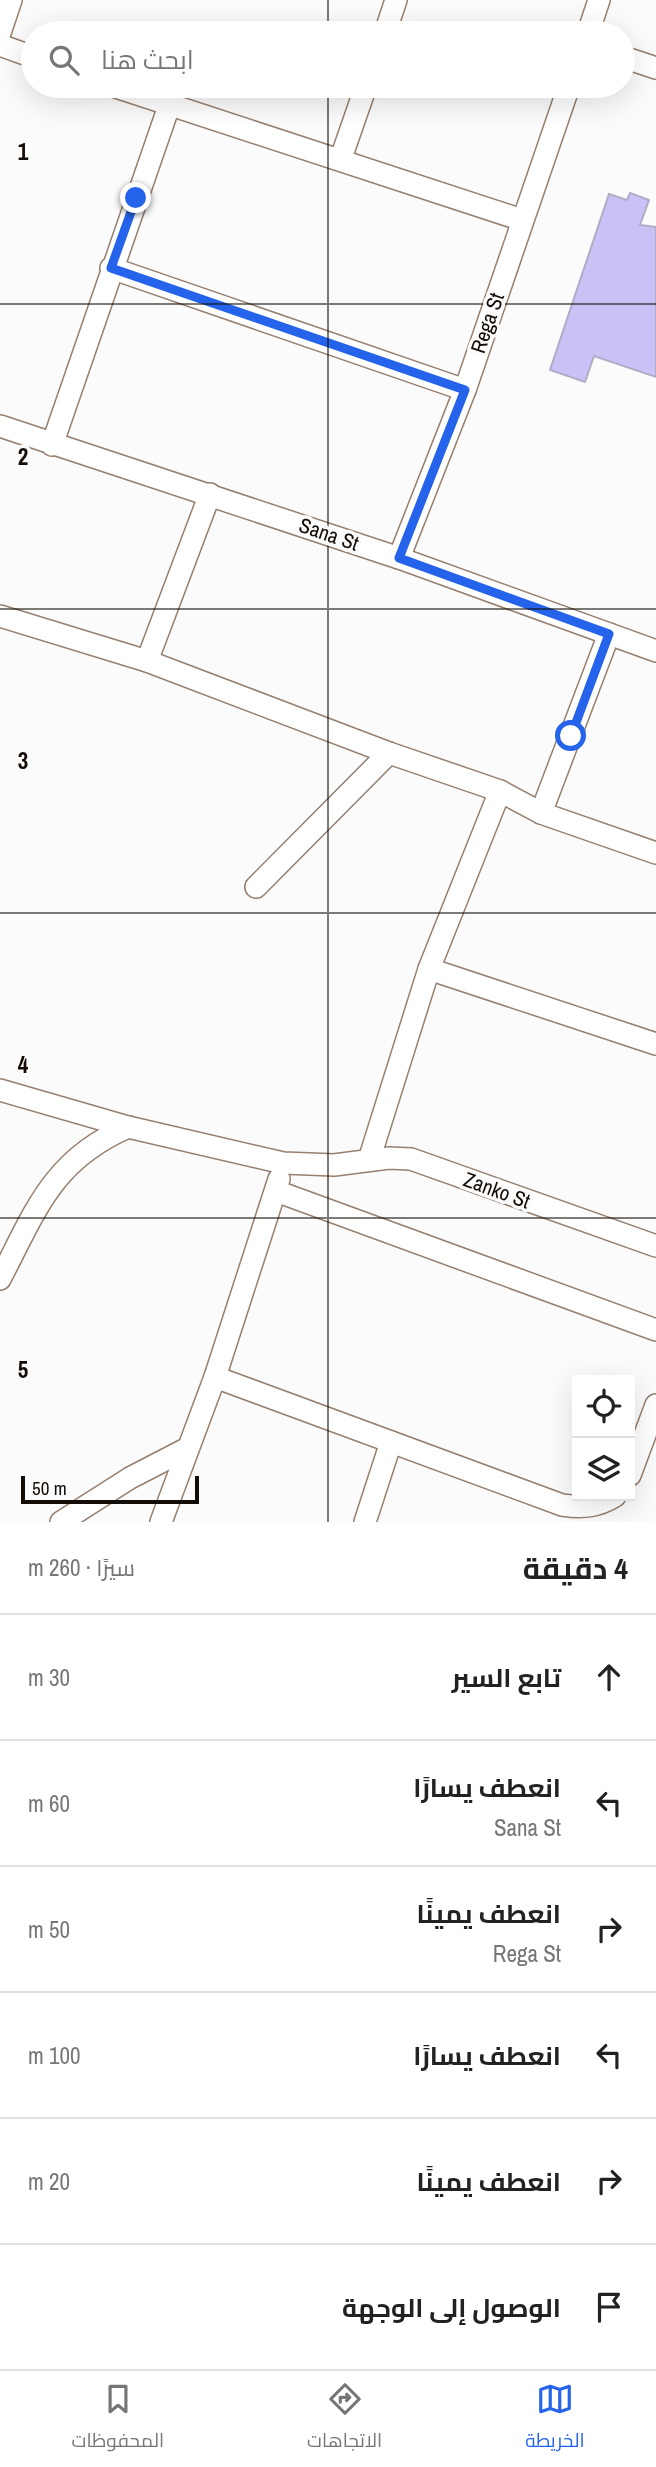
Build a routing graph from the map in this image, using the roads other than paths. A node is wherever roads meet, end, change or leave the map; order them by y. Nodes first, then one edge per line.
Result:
1 (11, 0) edge
2 (396, 0) edge
3 (599, 0) edge
4 (389, 21) edge
5 (592, 21) edge
6 (0, 33) edge
7 (0, 45) edge
8 (21, 53) edge
9 (635, 61) edge
10 (656, 68) edge
11 (147, 98) edge
12 (362, 98) edge
13 (565, 98) edge
14 (169, 106) junction
15 (341, 158) junction
16 (522, 220) junction
17 (111, 268) junction
18 (465, 390) junction
19 (0, 426) edge
20 (52, 444) junction
21 (210, 494) junction
22 (399, 558) junction
23 (0, 616) edge
24 (609, 634) junction
25 (656, 651) edge
26 (147, 661) junction
27 (389, 753) junction
28 (500, 791) junction
29 (541, 813) junction
30 (656, 853) edge
31 (256, 887) dead end
32 (429, 969) junction
33 (656, 1044) edge
34 (0, 1090) edge
35 (128, 1127) junction
36 (369, 1160) junction
37 (283, 1163) junction
38 (276, 1191) junction
39 (656, 1246) edge
40 (0, 1279) edge
41 (656, 1331) edge
42 (215, 1377) junction
43 (656, 1405) edge
44 (391, 1443) junction
45 (188, 1448) junction
46 (635, 1462) edge
47 (606, 1501) edge
48 (61, 1522) edge
49 (161, 1522) edge
50 (365, 1522) edge

1 - 6 street
2 - 4 street
3 - 5 street
7 - 8 street
9 - 10 street
11 - 14 street
12 - 15 street
13 - 16 street, Rega St
14 - 15 street
14 - 17 street
15 - 16 street
16 - 18 street, Rega St
17 - 18 street
17 - 20 street
18 - 22 street, Rega St
19 - 20 street, Sana St
20 - 21 street, Sana St
21 - 22 street, Sana St
21 - 26 street
22 - 24 street, Sana St
23 - 26 street
24 - 25 street, Sana St
24 - 29 street
26 - 27 street
27 - 28 street
27 - 31 street
28 - 29 street
28 - 32 street
29 - 30 street
32 - 33 street
32 - 36 street
34 - 35 street, Zanko St
35 - 37 street, Zanko St
35 - 40 street
36 - 37 street, Zanko St
36 - 39 street, Zanko St
37 - 38 street
38 - 41 street
38 - 42 street
42 - 44 street
42 - 45 street
43 - 46 street
44 - 47 street
44 - 50 street
45 - 48 street
45 - 49 street

